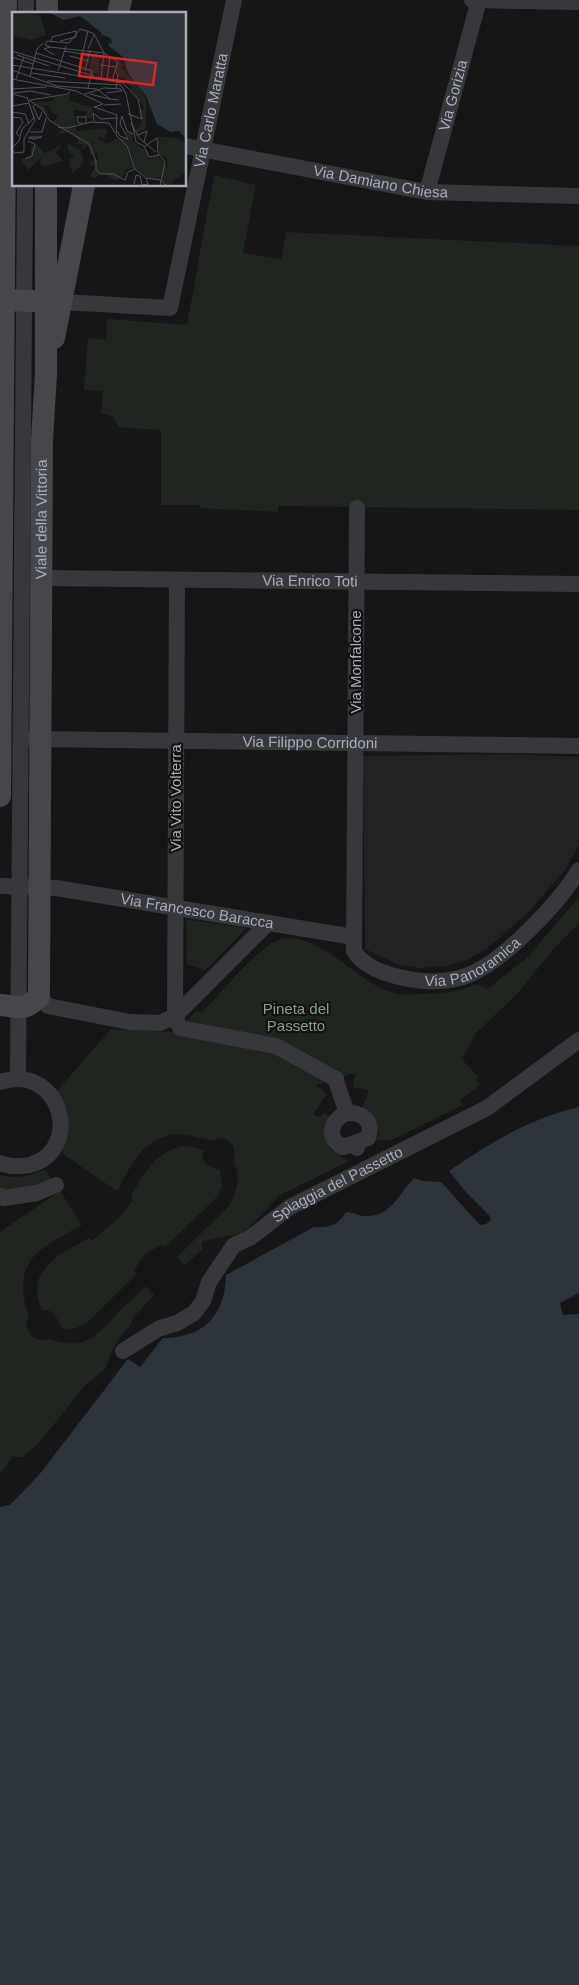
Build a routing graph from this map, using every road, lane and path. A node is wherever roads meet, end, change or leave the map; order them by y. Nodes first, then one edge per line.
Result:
1 (6, 0) edge
2 (234, 0) edge
3 (477, 0) edge
4 (579, 2) edge
5 (12, 86) edge
6 (186, 146) edge
7 (203, 150) junction
8 (19, 186) edge
9 (25, 186) edge
10 (46, 186) edge
11 (84, 186) edge
12 (428, 192) junction
13 (579, 196) edge
14 (27, 301) edge
15 (357, 508) dead end
16 (1, 577) edge
17 (41, 578) junction
18 (177, 580) junction
19 (357, 582) junction
20 (579, 584) edge
21 (15, 738) edge
22 (176, 740) junction
23 (356, 742) junction
24 (579, 746) edge
25 (0, 796) edge
26 (579, 870) edge
27 (0, 886) edge
28 (30, 886) junction
29 (175, 908) junction
30 (268, 923) junction
31 (354, 937) junction
32 (19, 1000) edge
33 (175, 1016) junction
34 (579, 1040) edge
35 (18, 1070) dead end
36 (0, 1082) edge
37 (347, 1112) junction
38 (0, 1163) edge
39 (56, 1185) dead end
40 (1, 1199) edge
41 (123, 1350) dead end

1 - 5 street, Viale della Vittoria
2 - 7 street, Via Carlo Maratta
3 - 4 street
3 - 12 street, Via Gorizia
6 - 7 street, Via Damiano Chiesa
7 - 12 street, Via Damiano Chiesa
7 - 14 street, Via Carlo Maratta
8 - 14 street, Viale della Vittoria
9 - 14 street, Viale della Vittoria
10 - 14 street, Viale della Vittoria
11 - 14 street
12 - 13 street, Via Damiano Chiesa
14 - 16 street, Viale della Vittoria
14 - 17 street, Viale della Vittoria
14 - 21 street, Viale della Vittoria
15 - 19 street, Via Monfalcone
16 - 21 street, Viale della Vittoria
17 - 18 street, Via Enrico Toti
17 - 21 street, Viale della Vittoria
18 - 19 street, Via Enrico Toti
18 - 22 street, Via Vito Volterra
19 - 20 street, Via Enrico Toti
19 - 23 street, Via Monfalcone
21 - 22 street, Via Filippo Corridoni
21 - 25 street, Viale della Vittoria
21 - 28 street, Viale della Vittoria
22 - 23 street, Via Filippo Corridoni
22 - 29 street, Via Vito Volterra
23 - 24 street, Via Filippo Corridoni
23 - 31 street, Via Monfalcone
26 - 31 street, Via Panoramica
27 - 28 street
28 - 29 street, Via Francesco Baracca
28 - 32 street, Viale della Vittoria
29 - 30 street, Via Francesco Baracca
29 - 33 street, Via Vito Volterra
30 - 31 street, Via Francesco Baracca
30 - 33 street
32 - 33 street
32 - 35 street
33 - 37 street
34 - 41 street, Spiaggia del Passetto
36 - 38 street
37 - 37 street
39 - 40 street

